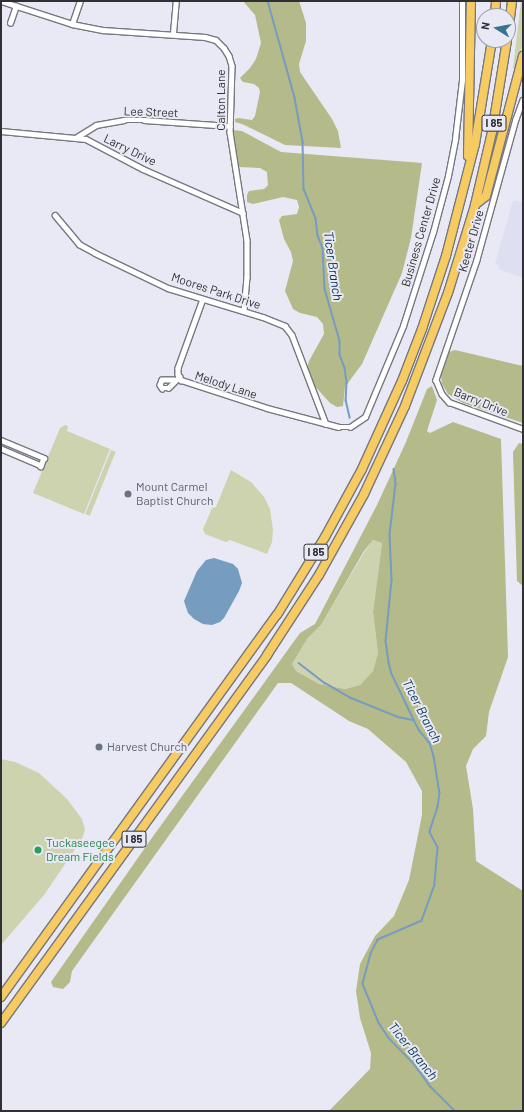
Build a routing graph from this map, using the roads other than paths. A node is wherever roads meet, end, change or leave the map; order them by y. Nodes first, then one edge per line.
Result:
1 (1, 1) edge
2 (80, 1) edge
3 (176, 1) edge
4 (462, 1) edge
5 (471, 1) edge
6 (16, 6) junction
7 (10, 23) dead end
8 (72, 24) junction
9 (173, 34) junction
10 (491, 48) edge
11 (506, 48) edge
12 (523, 56) edge
13 (523, 100) edge
14 (230, 126) junction
15 (1, 131) edge
16 (77, 138) junction
17 (468, 174) junction
18 (475, 205) junction
19 (243, 213) junction
20 (55, 215) dead end
21 (203, 299) junction
22 (244, 311) junction
23 (179, 377) junction
24 (174, 380) dead end
25 (437, 387) joint
26 (326, 424) junction
27 (523, 429) edge
28 (1, 440) edge
29 (1, 449) edge
30 (1, 997) edge
31 (1, 1023) edge

1 - 6 street, Calton Lane
2 - 8 street
3 - 9 street
4 - 26 street, Business Center Drive
5 - 17 highway
6 - 7 street
6 - 8 street, Calton Lane
8 - 9 street, Calton Lane
9 - 14 street, Calton Lane
10 - 17 highway, I 85
11 - 18 highway, I 85
12 - 18 highway
13 - 25 street, Keeter Drive
14 - 16 street, Lee Street
14 - 19 street, Calton Lane
15 - 16 street, Larry Drive
16 - 19 street, Larry Drive
17 - 30 highway, I 85
18 - 31 highway, I 85
19 - 22 street, Calton Lane
20 - 21 street, Moores Park Drive
21 - 22 street, Moores Park Drive
21 - 23 street, Melody Lane
22 - 26 street, Moores Park Drive
23 - 24 street
23 - 26 street, Melody Lane
25 - 27 street, Barry Drive
28 - 29 street

